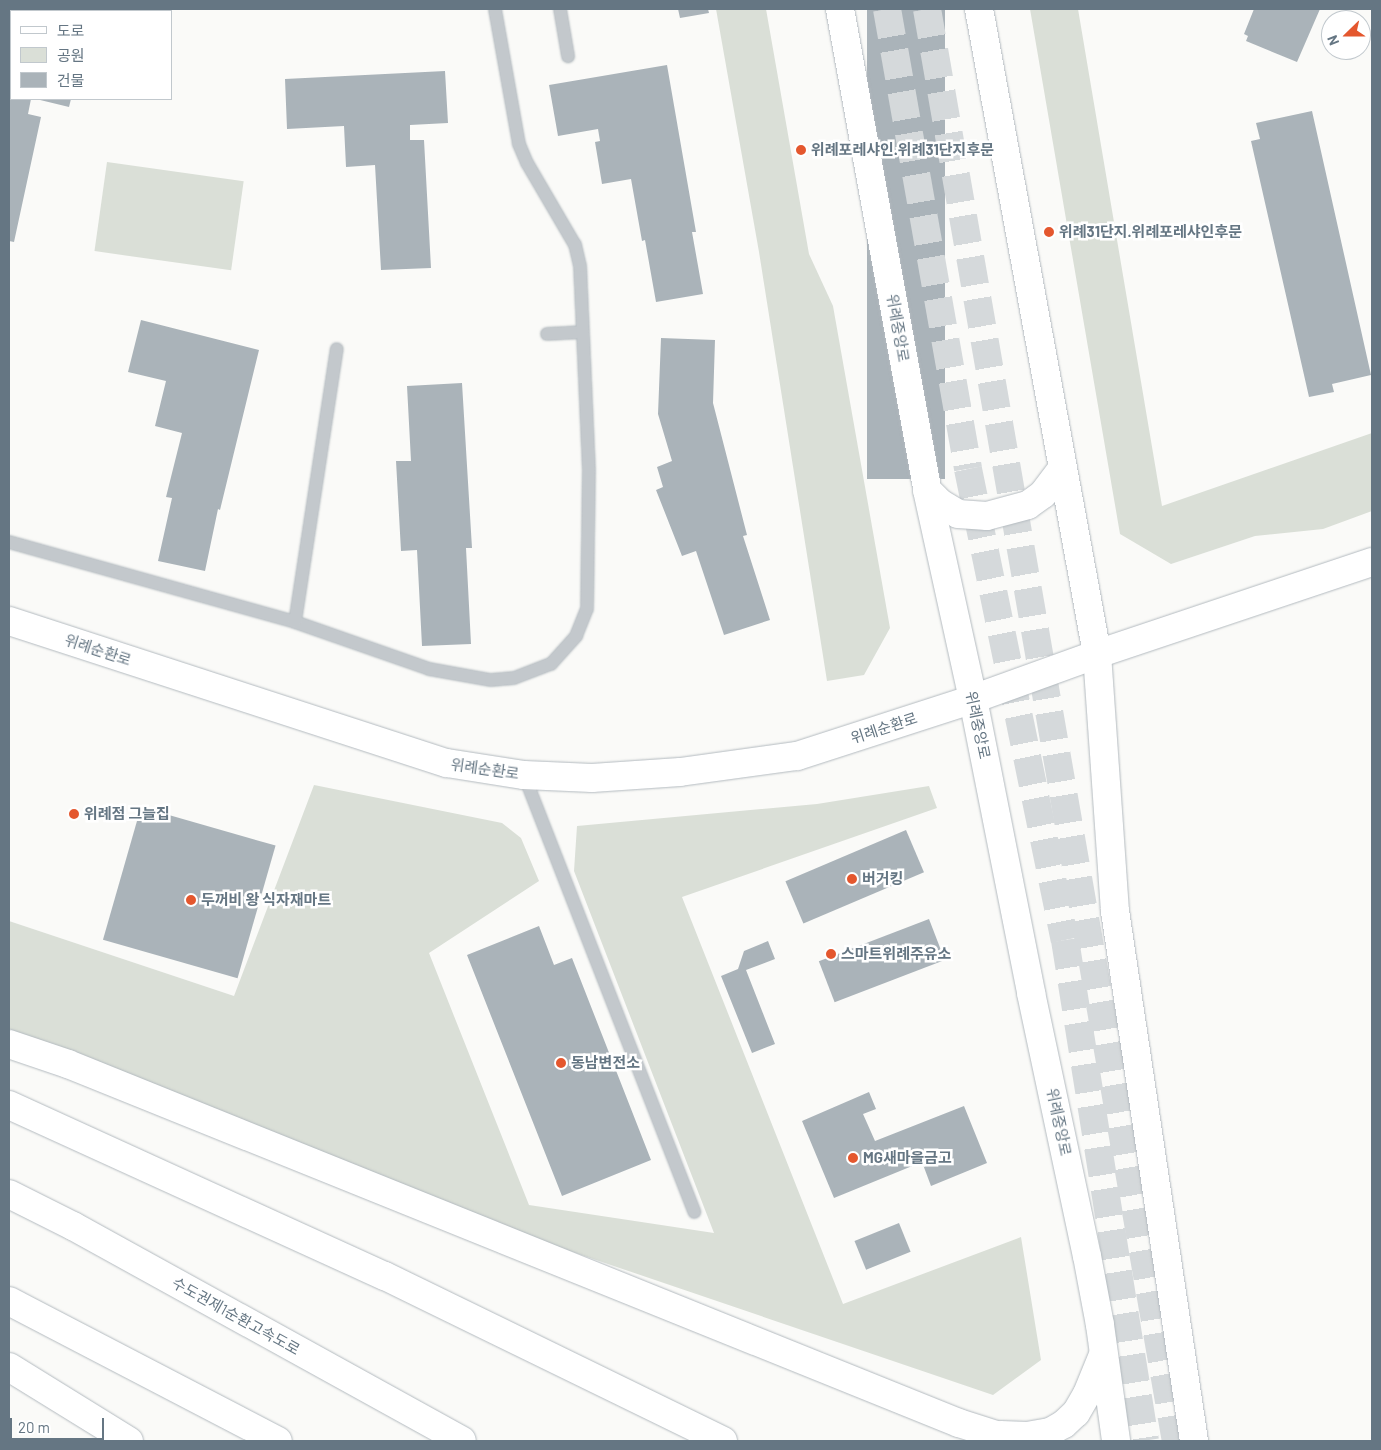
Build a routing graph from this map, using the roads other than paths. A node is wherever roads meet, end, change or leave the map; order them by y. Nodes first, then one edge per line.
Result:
1 (495, 9) edge
2 (560, 9) edge
3 (840, 9) edge
4 (979, 9) edge
5 (568, 56) dead end
6 (583, 332) junction
7 (547, 334) dead end
8 (337, 349) dead end
9 (1062, 469) junction
10 (927, 490) junction
11 (9, 542) edge
12 (1372, 562) edge
13 (9, 621) edge
14 (295, 622) junction
15 (1097, 654) junction
16 (973, 699) junction
17 (524, 774) junction
18 (9, 1044) edge
19 (9, 1105) edge
20 (9, 1194) edge
21 (694, 1212) dead end
22 (9, 1301) edge
23 (1104, 1354) junction
24 (9, 1367) edge
25 (1008, 1438) edge
26 (129, 1441) edge
27 (278, 1441) edge
28 (462, 1441) edge
29 (723, 1441) edge
30 (1116, 1441) edge
31 (1194, 1441) edge

1 - 6 lane
2 - 5 lane
3 - 10 main road, 위례중앙로
4 - 9 main road
6 - 7 lane
6 - 14 lane
8 - 14 lane
9 - 10 main road
9 - 15 main road
10 - 16 main road, 위례중앙로
11 - 14 lane
12 - 15 main road, 위례순환로
13 - 17 main road, 위례순환로
15 - 16 main road, 위례순환로
15 - 31 main road
16 - 17 main road, 위례순환로
16 - 23 main road, 위례중앙로
17 - 21 lane
18 - 25 main road
19 - 29 main road
20 - 28 main road, 수도권제1순환고속도로
22 - 27 main road
23 - 25 main road
23 - 30 main road, 위례중앙로
24 - 26 main road

